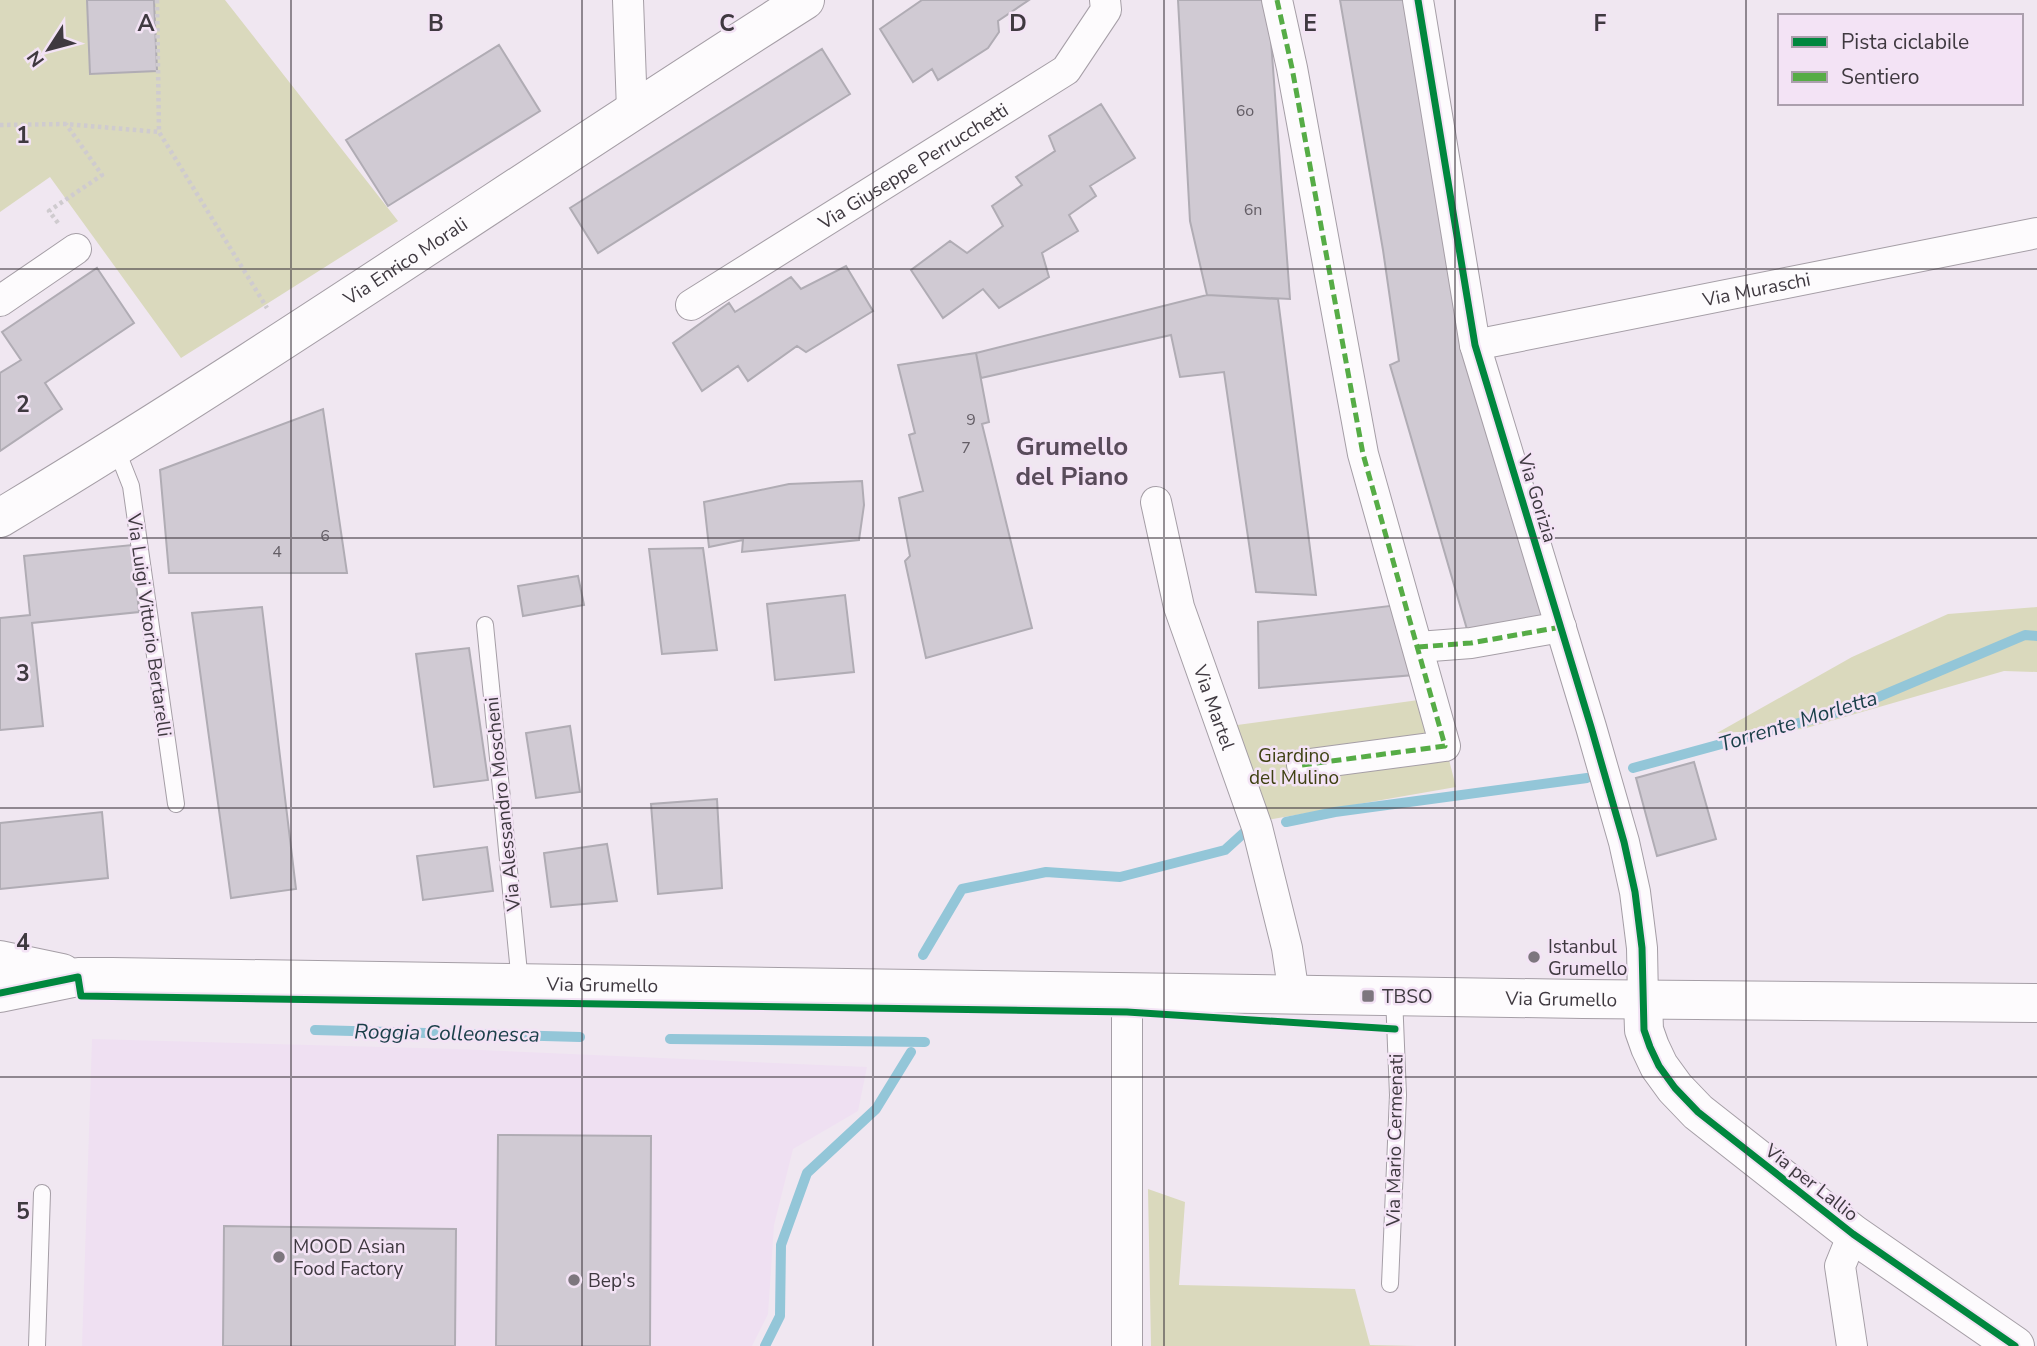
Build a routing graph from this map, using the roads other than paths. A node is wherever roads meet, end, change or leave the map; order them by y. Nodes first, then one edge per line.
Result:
1 (628, 0) edge
2 (806, 0) edge
3 (1105, 0) edge
4 (1277, 0) edge
5 (1418, 0) edge
6 (632, 110) junction
7 (2037, 233) edge
8 (76, 249) road end
9 (0, 301) edge
10 (691, 305) dead end
11 (1475, 345) junction
12 (116, 448) junction
13 (1156, 502) dead end
14 (0, 518) edge
15 (485, 625) dead end
16 (1561, 627) junction
17 (1418, 647) junction
18 (1301, 765) dead end
19 (176, 804) dead end
20 (0, 960) edge
21 (78, 977) junction
22 (520, 983) junction
23 (1127, 992) junction
24 (0, 993) edge
25 (1294, 995) junction
26 (1394, 996) junction
27 (1643, 1000) junction
28 (2037, 1003) edge
29 (43, 1194) dead end
30 (1853, 1234) junction
31 (1390, 1284) dead end
32 (37, 1346) edge
33 (1127, 1346) edge
34 (1852, 1346) edge
35 (2015, 1346) edge

1 - 6 street
2 - 6 main road, Via Enrico Morali
3 - 10 street, Via Giuseppe Perrucchetti
4 - 17 street
5 - 11 street, Via Gorizia
6 - 12 main road, Via Enrico Morali
7 - 11 street, Via Muraschi
8 - 9 street
11 - 16 street, Via Gorizia
12 - 14 main road, Via Enrico Morali
12 - 19 lane, Via Luigi Vittorio Bertarelli
13 - 25 street, Via Martel
15 - 22 lane, Via Alessandro Moscheni
16 - 17 street
16 - 27 street, Via Gorizia
17 - 18 street
20 - 21 main road, Via Grumello
21 - 22 main road, Via Grumello
21 - 24 main road, Via Grumello
22 - 23 main road, Via Grumello
23 - 25 main road, Via Grumello
23 - 33 street
25 - 26 main road, Via Grumello
26 - 27 main road, Via Grumello
26 - 31 lane, Via Mario Cermenati
27 - 28 main road, Via Grumello
27 - 30 main road, Via per Lallio
29 - 32 lane
30 - 34 street
30 - 35 main road, Via per Lallio

